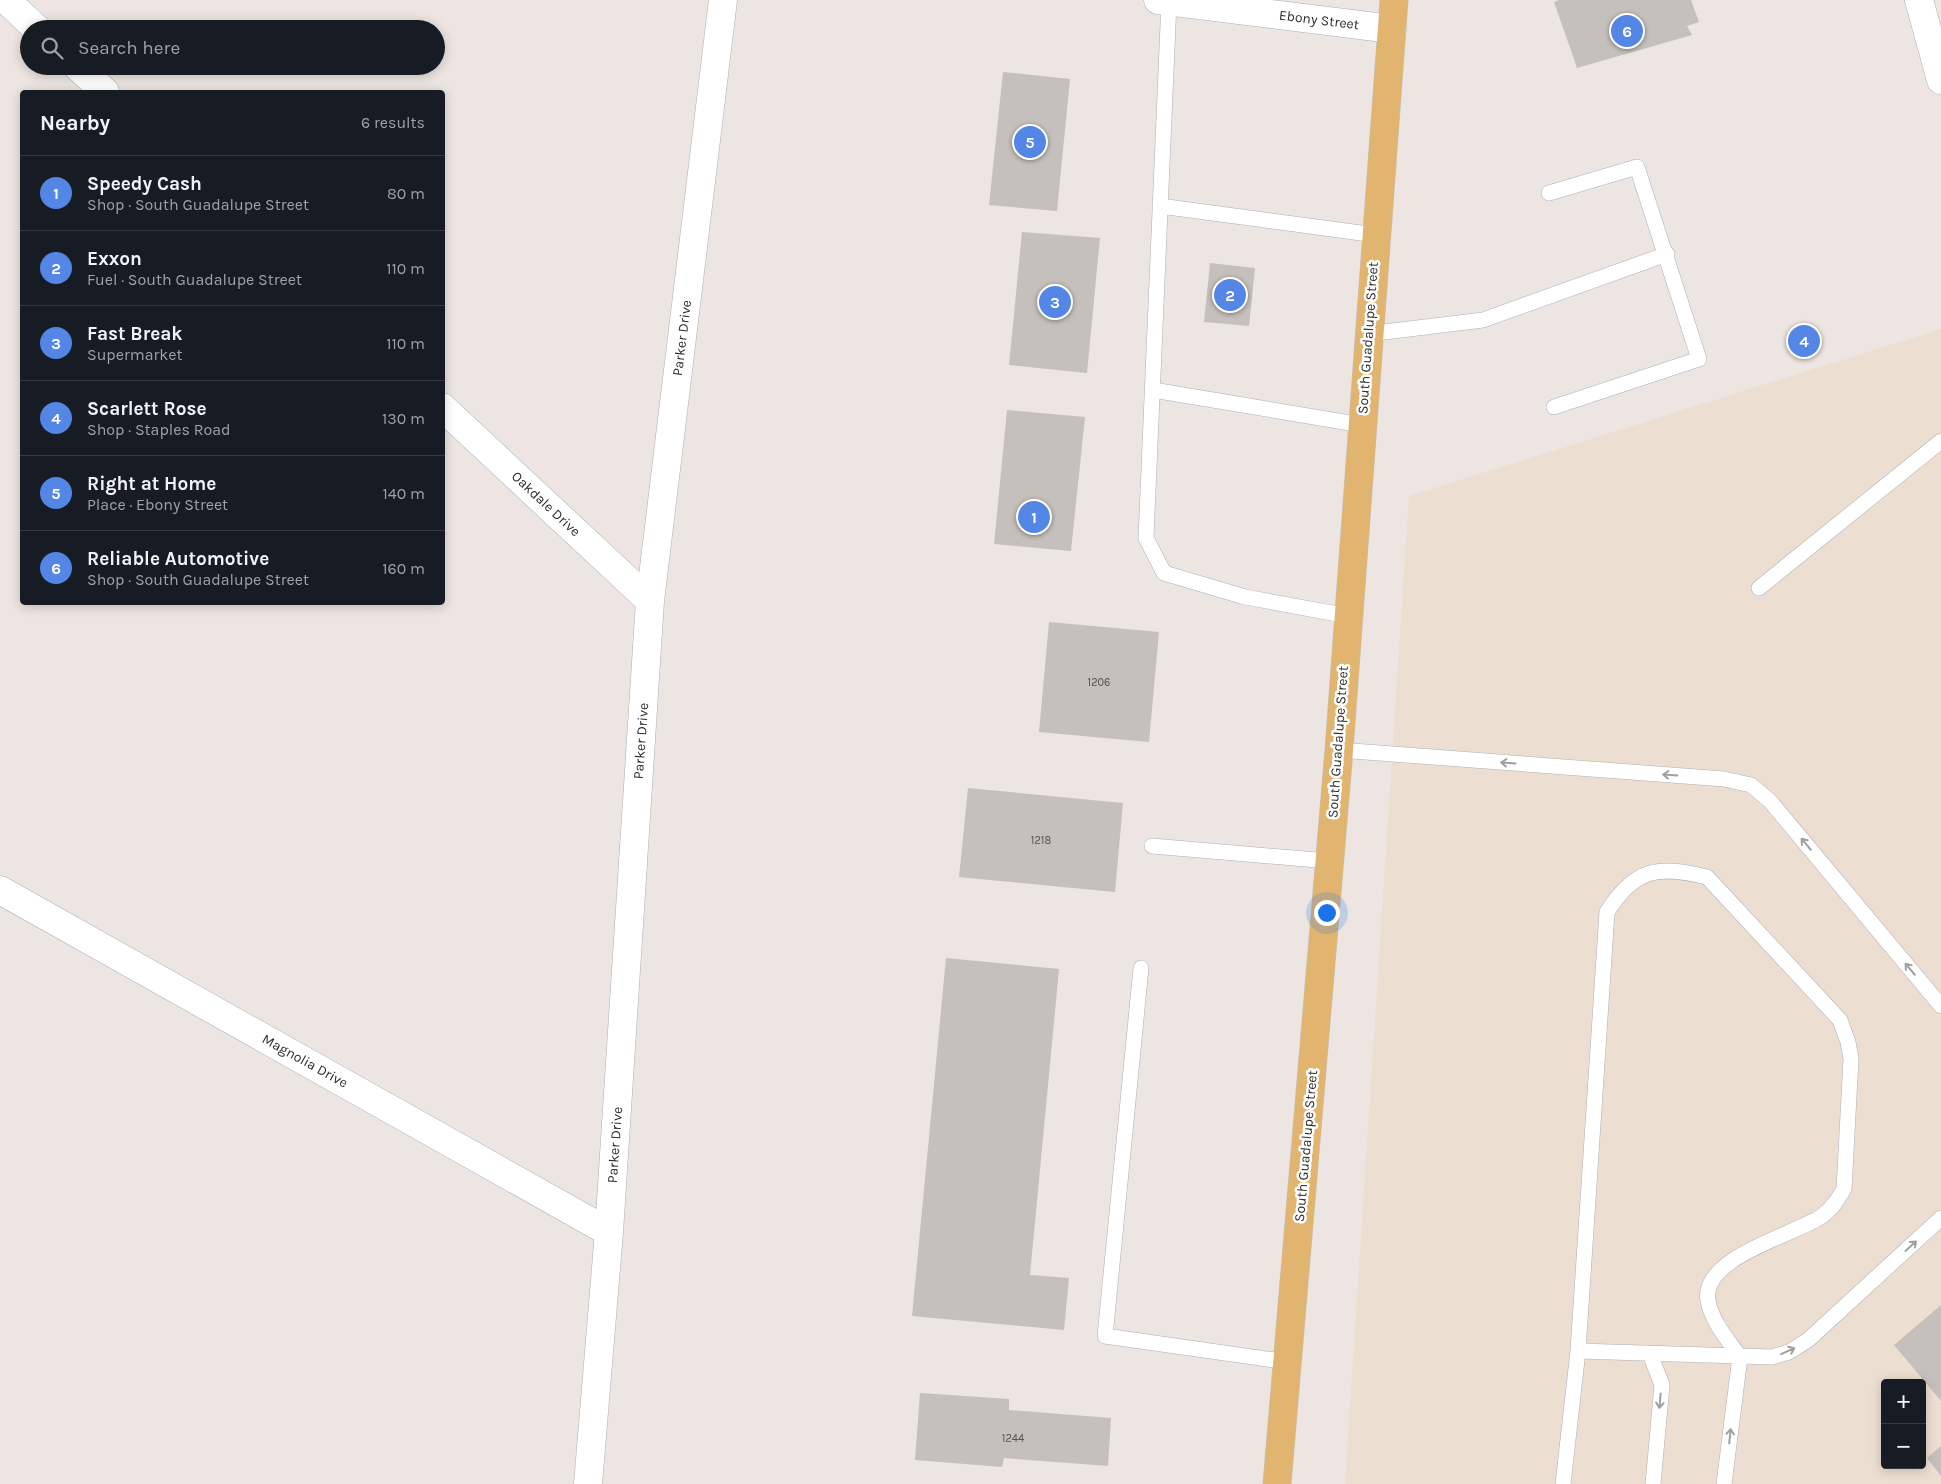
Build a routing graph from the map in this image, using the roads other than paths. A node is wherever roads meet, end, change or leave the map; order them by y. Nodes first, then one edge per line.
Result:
1 (6, 0) edge
2 (723, 0) edge
3 (1394, 0) edge
4 (1919, 0) edge
5 (1164, 1) edge
6 (1266, 7) edge
7 (27, 20) edge
8 (1392, 29) junction
9 (87, 75) edge
10 (1941, 80) edge
11 (103, 90) edge
12 (1549, 193) dead end
13 (1160, 206) junction
14 (1376, 235) junction
15 (1667, 254) junction
16 (1368, 334) junction
17 (1153, 390) junction
18 (1554, 407) dead end
19 (445, 410) edge
20 (1362, 424) junction
21 (1941, 441) edge
22 (1759, 588) dead end
23 (650, 601) junction
24 (1348, 616) junction
25 (1339, 750) junction
26 (1152, 846) dead end
27 (1329, 861) junction
28 (0, 890) edge
29 (1141, 968) dead end
30 (1941, 1006) edge
31 (1941, 1218) edge
32 (609, 1232) junction
33 (1578, 1351) junction
34 (1650, 1354) junction
35 (1740, 1357) junction
36 (1288, 1362) junction
37 (588, 1484) edge
38 (1277, 1484) edge
39 (1563, 1484) edge
40 (1653, 1484) edge
41 (1724, 1484) edge

1 - 7 street
2 - 23 street, Parker Drive
3 - 8 main road, South Guadalupe Street
4 - 10 street
5 - 6 street, Ebony Street
5 - 13 lane
6 - 8 street, Ebony Street
8 - 14 main road, South Guadalupe Street
9 - 11 street
12 - 15 lane
13 - 14 lane
13 - 17 lane
14 - 16 main road, South Guadalupe Street
15 - 16 lane
15 - 18 lane
16 - 20 main road, South Guadalupe Street
17 - 20 lane
17 - 24 lane
19 - 23 street, Oakdale Drive
20 - 24 main road, South Guadalupe Street
21 - 22 lane
23 - 32 street, Parker Drive
24 - 25 main road, South Guadalupe Street
25 - 27 main road, South Guadalupe Street
30 -> 25 lane
26 - 27 lane
27 - 36 main road, South Guadalupe Street
28 - 32 street, Magnolia Drive
29 - 36 lane
35 -> 31 lane
32 - 37 street, Parker Drive
33 - 34 lane
33 - 35 lane
33 - 39 lane
34 - 35 lane
34 -> 40 lane
41 -> 35 lane
36 - 38 main road, South Guadalupe Street

